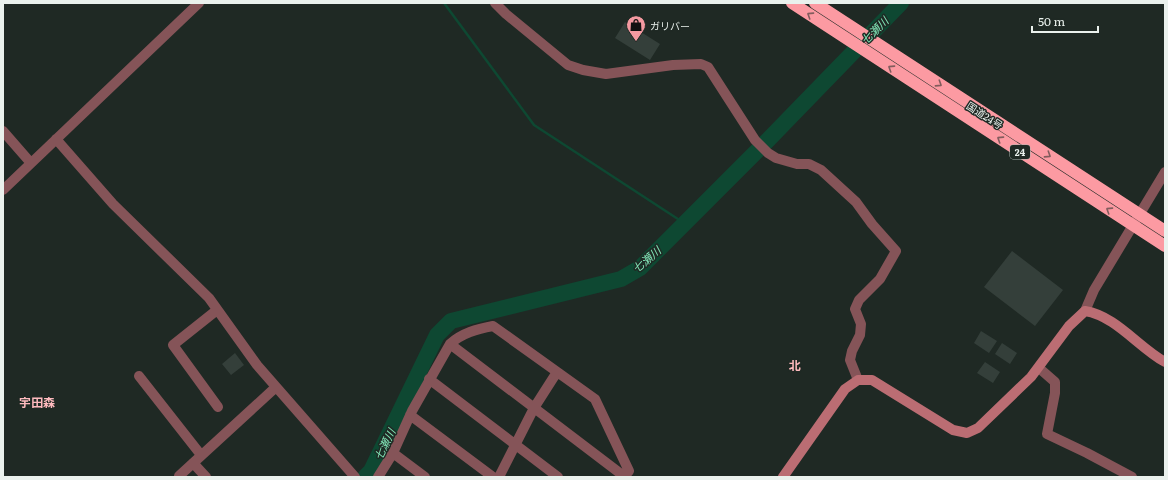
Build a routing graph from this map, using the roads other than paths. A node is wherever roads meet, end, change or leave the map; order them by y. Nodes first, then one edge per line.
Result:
1 (199, 3) edge
2 (496, 3) edge
3 (792, 3) edge
4 (815, 3) edge
5 (831, 21) junction
6 (3, 131) edge
7 (56, 139) junction
8 (30, 162) junction
9 (1165, 172) edge
10 (3, 190) edge
11 (1139, 215) junction
12 (1133, 226) junction
13 (1165, 231) edge
14 (1165, 246) edge
15 (217, 310) junction
16 (1085, 311) junction
17 (450, 344) junction
18 (1165, 362) edge
19 (1039, 368) junction
20 (557, 372) junction
21 (139, 376) dead end
22 (429, 379) junction
23 (858, 380) junction
24 (276, 388) junction
25 (218, 406) dead end
26 (534, 408) junction
27 (410, 415) junction
28 (515, 444) junction
29 (393, 453) junction
30 (201, 455) junction
31 (193, 462) junction
32 (179, 476) edge
33 (355, 476) edge
34 (206, 477) edge
35 (378, 477) edge
36 (425, 477) edge
37 (492, 477) edge
38 (499, 477) edge
39 (558, 477) edge
40 (624, 477) edge
41 (784, 477) edge
42 (1132, 477) edge

1 - 7 street
2 - 23 street
5 -> 3 highway, 国道24号 / 24
4 - 5 highway, 国道24号 / 24
5 -> 11 highway, 国道24号 / 24
12 -> 5 highway, 国道24号 / 24
6 - 8 street
7 - 8 street
7 - 15 street
8 - 10 street
9 - 11 street
11 - 12 street
11 - 13 highway, 国道24号 / 24
12 - 14 highway, 国道24号 / 24
12 - 16 street
15 - 24 street
15 - 25 street
16 - 18 street
16 - 19 street
17 - 20 street
17 - 22 street
17 - 26 street
19 - 23 street
19 - 42 street
20 - 26 street
20 - 40 street
21 - 30 street
22 - 27 street
22 - 28 street
23 - 41 street
24 - 30 street
24 - 33 street
26 - 28 street
26 - 40 street
27 - 29 street
27 - 37 street
28 - 38 street
28 - 39 street
29 - 35 street
29 - 36 street
30 - 31 street
31 - 32 street
31 - 34 street

